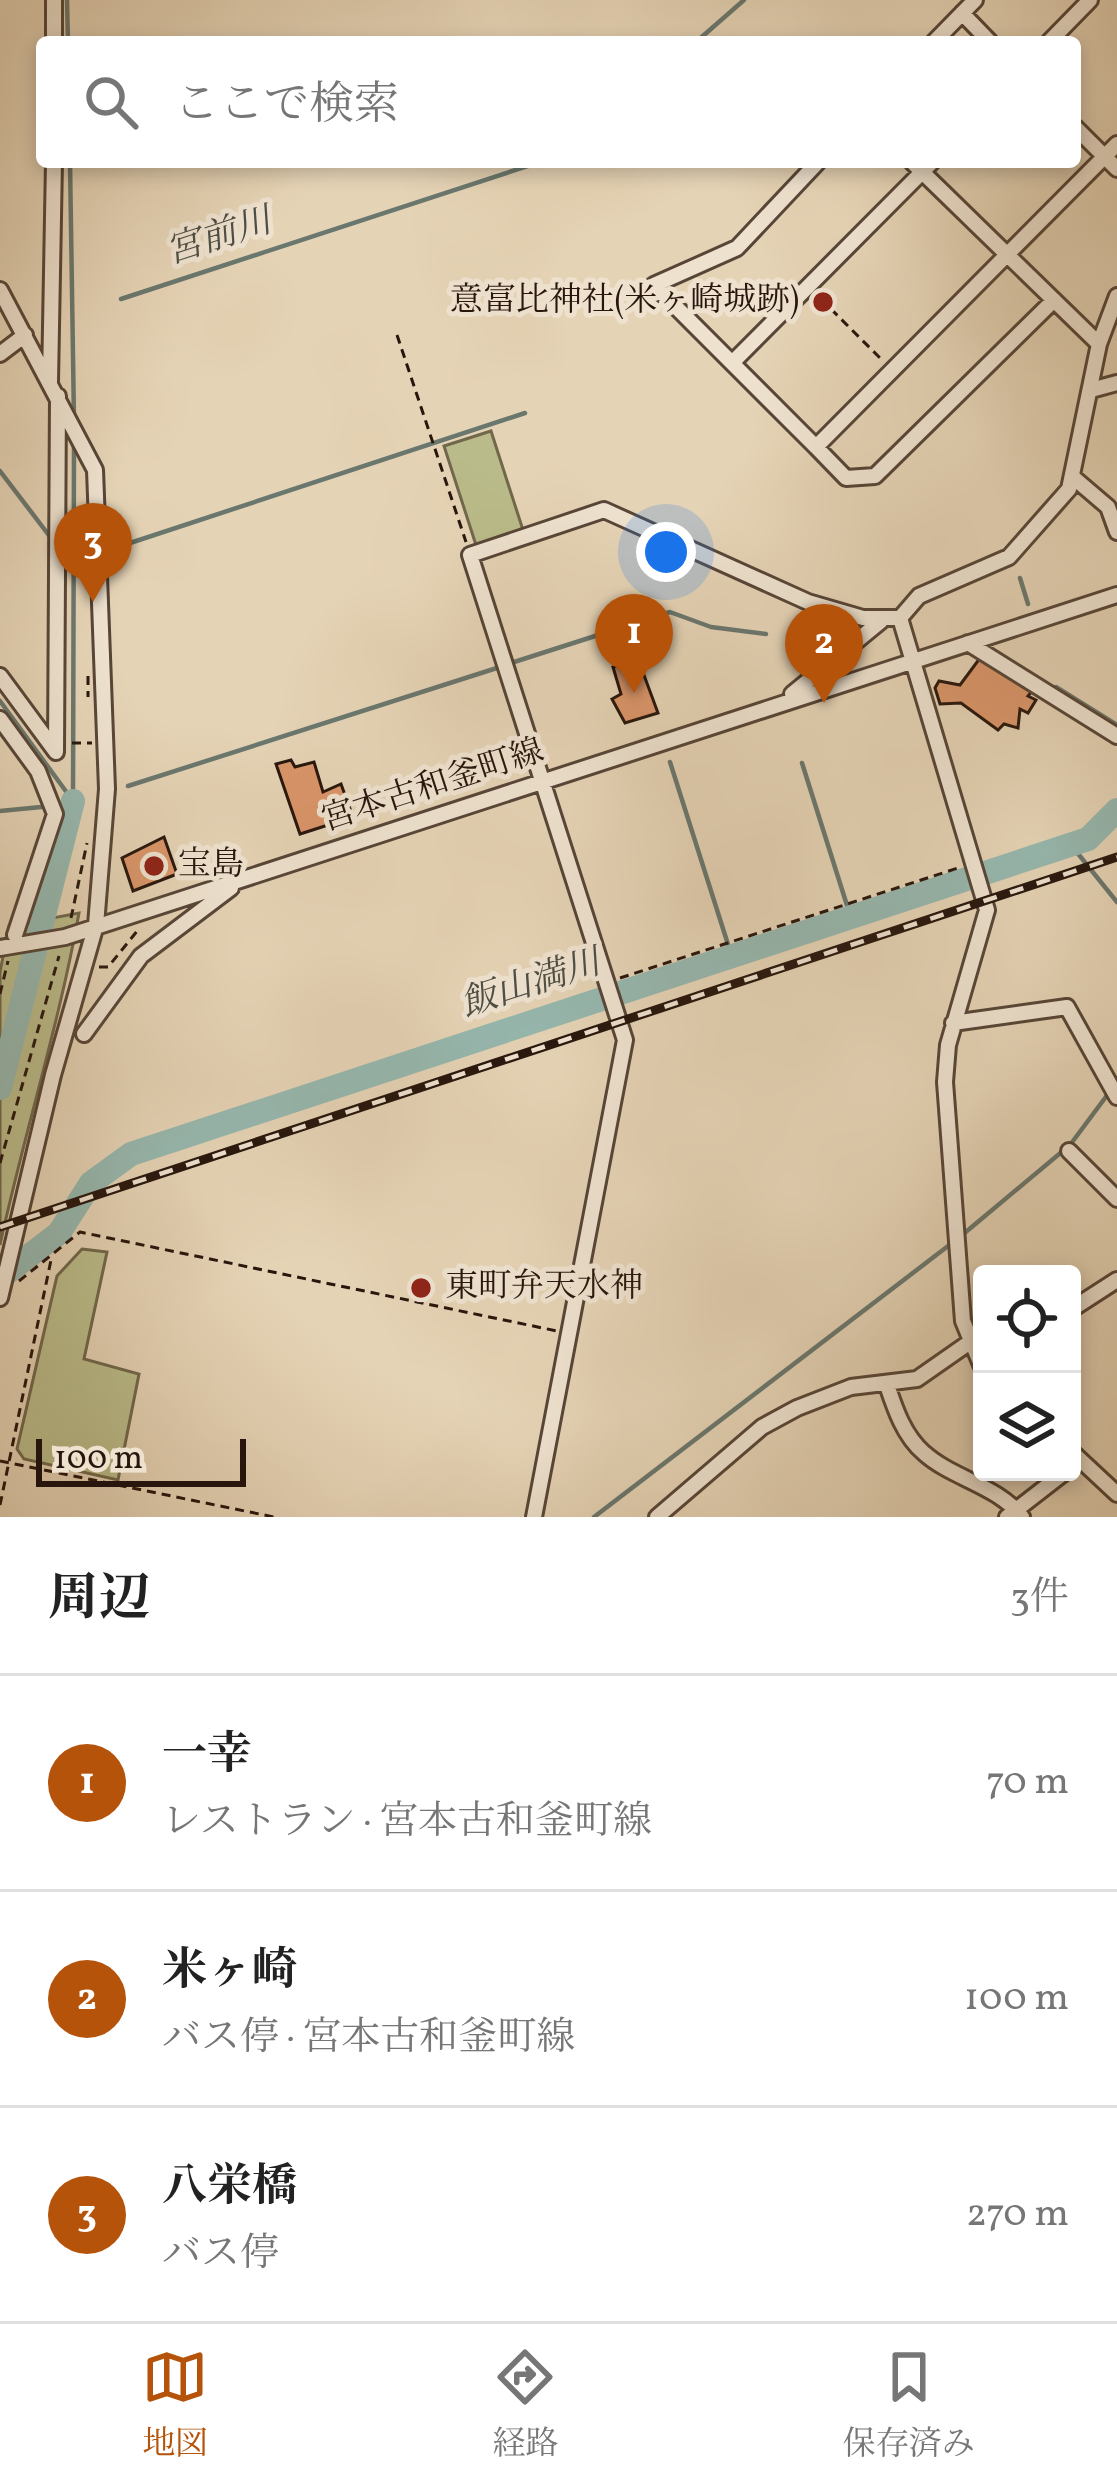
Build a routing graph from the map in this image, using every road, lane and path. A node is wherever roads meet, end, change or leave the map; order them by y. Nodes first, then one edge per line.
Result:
1 (54, 0) edge
2 (975, 0) edge
3 (1090, 0) edge
4 (962, 14) junction
5 (54, 36) edge
6 (940, 36) edge
7 (984, 36) edge
8 (1055, 36) edge
9 (1081, 133) edge
10 (1117, 144) edge
11 (1105, 156) junction
12 (54, 168) edge
13 (812, 168) edge
14 (920, 168) edge
15 (924, 168) edge
16 (1117, 169) edge
17 (1008, 256) junction
18 (0, 290) edge
19 (1117, 296) edge
20 (1054, 301) junction
21 (832, 309) dead end
22 (25, 335) junction
23 (397, 335) dead end
24 (1099, 344) junction
25 (0, 354) edge
26 (732, 363) junction
27 (892, 371) junction
28 (1117, 382) edge
29 (1091, 390) junction
30 (57, 395) junction
31 (817, 447) junction
32 (1074, 478) junction
33 (1117, 532) edge
34 (470, 555) junction
35 (1117, 595) edge
36 (900, 618) junction
37 (876, 625) junction
38 (968, 643) junction
39 (911, 662) junction
40 (88, 667) dead end
41 (0, 676) edge
42 (771, 706) junction
43 (90, 708) dead end
44 (0, 718) edge
45 (92, 725) dead end
46 (1117, 736) edge
47 (67, 743) dead end
48 (541, 780) junction
49 (90, 831) dead end
50 (974, 865) junction
51 (245, 878) junction
52 (71, 918) dead end
53 (97, 925) junction
54 (138, 930) dead end
55 (19, 940) junction
56 (4, 952) edge
57 (59, 956) dead end
58 (100, 967) dead end
59 (608, 986) junction
60 (0, 994) edge
61 (953, 1023) junction
62 (84, 1034) dead end
63 (1117, 1097) edge
64 (1069, 1151) dead end
65 (0, 1163) edge
66 (1117, 1199) edge
67 (51, 1259) junction
68 (1117, 1280) edge
69 (2, 1291) edge
70 (1081, 1303) edge
71 (571, 1334) junction
72 (970, 1342) junction
73 (973, 1347) edge
74 (887, 1385) junction
75 (0, 1461) edge
76 (8, 1463) junction
77 (1081, 1465) edge
78 (1055, 1481) edge
79 (1117, 1494) edge
80 (0, 1505) edge
81 (1015, 1515) edge
82 (274, 1517) edge
83 (534, 1517) edge
84 (658, 1517) edge

1 - 5 street
2 - 4 street
3 - 8 street
4 - 6 street
4 - 7 street
9 - 11 street
10 - 11 street
11 - 16 street
11 - 17 street
12 - 30 street
13 - 26 street
14 - 26 street
15 - 17 street
17 - 20 street
17 - 27 street
18 - 22 street
19 - 24 street
20 - 24 street
20 - 31 street
21 - 27 path
22 - 25 street
22 - 30 street
23 - 34 path
24 - 29 street
26 - 31 street
27 - 31 street
28 - 29 street
29 - 32 street
30 - 41 street
30 - 53 street
32 - 33 street
32 - 36 street
34 - 37 street
34 - 48 street
35 - 38 street, 宮本古和釜町線
36 - 37 street
36 - 39 street
37 - 42 street
38 - 39 street, 宮本古和釜町線
38 - 46 street
39 - 42 street, 宮本古和釜町線
39 - 50 street
40 - 43 path
42 - 48 street, 宮本古和釜町線
44 - 55 street
45 - 47 path
48 - 51 street, 宮本古和釜町線
48 - 59 street
49 - 52 path
50 - 59 path
50 - 61 street
51 - 53 street, 宮本古和釜町線
51 - 62 street
53 - 55 street, 宮本古和釜町線
53 - 69 street
54 - 58 path
55 - 56 street, 宮本古和釜町線
56 - 60 path
57 - 65 path
59 - 71 street
61 - 63 street
61 - 72 street
64 - 66 street
67 - 69 path
67 - 71 path
67 - 76 path
68 - 70 street
71 - 83 street
72 - 73 street
72 - 74 street
74 - 81 street
74 - 84 street
75 - 76 path
76 - 80 path
76 - 82 path
77 - 79 street
78 - 81 street

